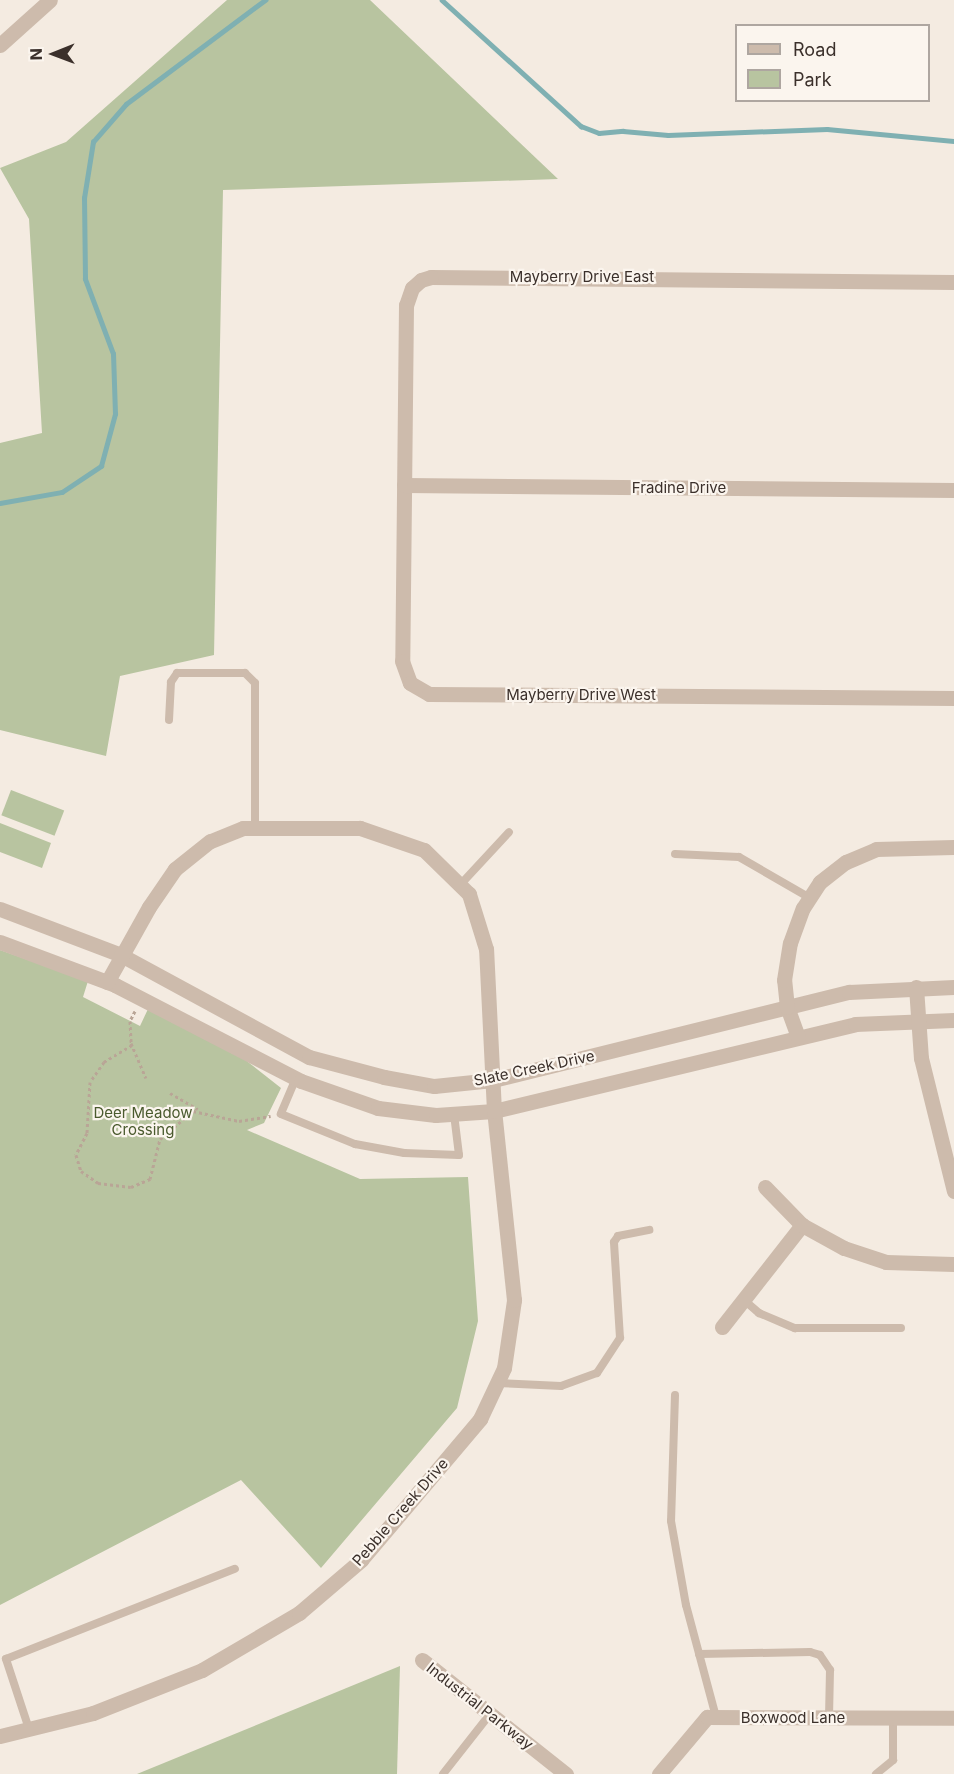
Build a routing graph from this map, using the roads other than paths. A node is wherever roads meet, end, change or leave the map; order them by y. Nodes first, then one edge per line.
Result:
1 (50, 0) edge
2 (0, 45) edge
3 (954, 282) edge
4 (404, 485) junction
5 (954, 490) edge
6 (954, 698) edge
7 (169, 720) dead end
8 (255, 828) junction
9 (509, 832) dead end
10 (954, 846) edge
11 (675, 854) dead end
12 (460, 885) junction
13 (810, 898) junction
14 (0, 909) edge
15 (0, 942) edge
16 (121, 955) junction
17 (107, 982) junction
18 (916, 987) junction
19 (954, 987) edge
20 (787, 1007) junction
21 (917, 1019) junction
22 (954, 1020) edge
23 (798, 1037) junction
24 (296, 1078) junction
25 (493, 1080) junction
26 (494, 1110) junction
27 (454, 1114) junction
28 (765, 1187) dead end
29 (954, 1191) edge
30 (802, 1225) junction
31 (649, 1230) dead end
32 (954, 1264) edge
33 (744, 1300) junction
34 (722, 1327) dead end
35 (901, 1328) dead end
36 (497, 1383) junction
37 (675, 1395) dead end
38 (235, 1569) dead end
39 (699, 1654) junction
40 (3, 1658) edge
41 (422, 1660) dead end
42 (490, 1714) junction
43 (716, 1718) junction
44 (830, 1718) junction
45 (893, 1718) junction
46 (954, 1718) edge
47 (29, 1729) junction
48 (0, 1736) edge
49 (443, 1774) edge
50 (566, 1774) edge
51 (659, 1774) edge
52 (876, 1774) edge

1 - 2 street
3 - 4 street, Mayberry Drive East
4 - 5 street, Fradine Drive
4 - 6 street, Mayberry Drive West
7 - 8 lane
8 - 12 street, Pebble Creek Drive
8 - 16 street, Pebble Creek Drive
9 - 12 lane
10 - 13 street
11 - 13 lane
12 - 25 street, Pebble Creek Drive
13 - 20 street
14 - 16 street, Slate Creek Drive
15 - 17 street, Slate Creek Drive
16 - 17 street, Pebble Creek Drive
16 - 25 street, Slate Creek Drive
17 - 24 street, Slate Creek Drive
18 - 19 street, Slate Creek Drive
18 - 20 street, Slate Creek Drive
18 - 21 street
20 - 23 street
20 - 25 street, Slate Creek Drive
21 - 22 street, Slate Creek Drive
21 - 23 street, Slate Creek Drive
21 - 29 street
23 - 26 street, Slate Creek Drive
24 - 27 street, Slate Creek Drive
24 - 27 lane
25 - 26 street, Pebble Creek Drive
26 - 27 street, Slate Creek Drive
26 - 36 street, Pebble Creek Drive
28 - 30 street
30 - 32 street
30 - 33 street
31 - 36 lane
33 - 34 street
33 - 35 lane
36 - 47 street, Pebble Creek Drive
37 - 39 lane
38 - 40 lane
39 - 43 lane
39 - 44 lane
40 - 47 lane
41 - 42 street, Industrial Parkway
42 - 49 lane
42 - 50 street, Industrial Parkway
43 - 44 street, Boxwood Lane
43 - 51 street
44 - 45 street, Boxwood Lane
45 - 46 street, Boxwood Lane
45 - 52 lane
47 - 48 street, Pebble Creek Drive

